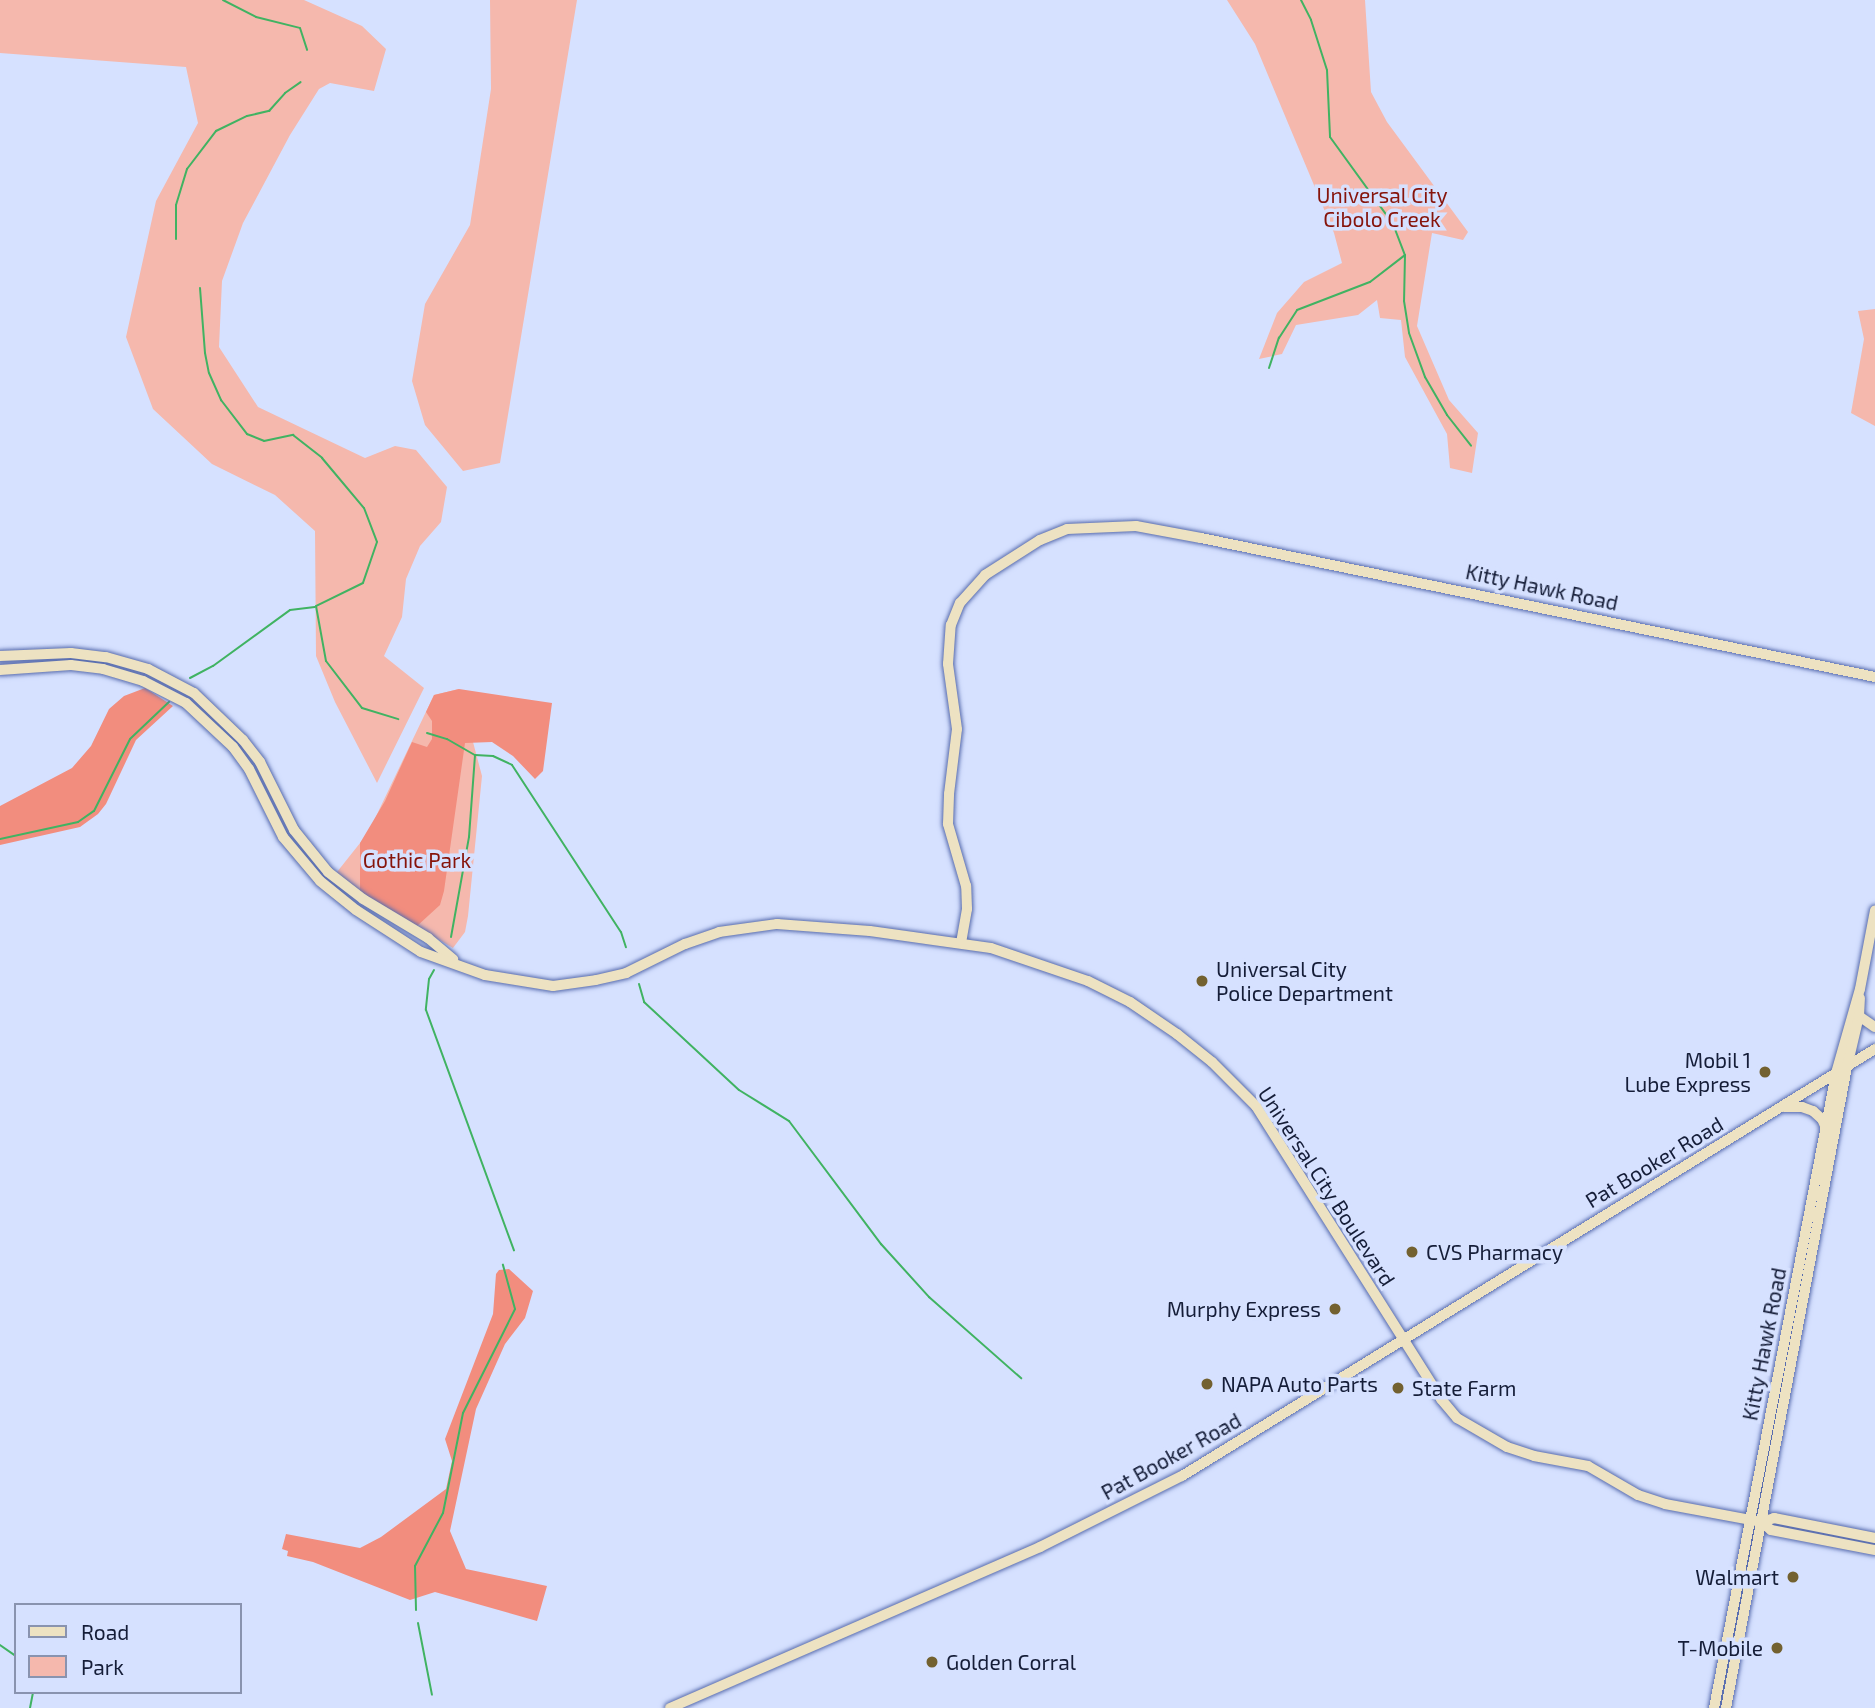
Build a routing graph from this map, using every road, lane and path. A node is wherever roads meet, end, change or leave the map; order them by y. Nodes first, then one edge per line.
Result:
1 (0, 656) edge
2 (0, 670) edge
3 (1875, 677) edge
4 (1875, 911) edge
5 (961, 943) junction
6 (457, 963) junction
7 (1860, 989) junction
8 (1859, 1016) junction
9 (1875, 1027) edge
10 (1875, 1049) edge
11 (1842, 1070) junction
12 (1781, 1107) junction
13 (1826, 1128) junction
14 (1816, 1206) junction
15 (1797, 1306) junction
16 (1403, 1339) junction
17 (1750, 1520) junction
18 (1762, 1522) junction
19 (1875, 1538) edge
20 (1875, 1550) edge
21 (670, 1708) edge
22 (1714, 1708) edge
23 (1726, 1708) edge

1 - 6 street, Universal City Boulevard
2 - 6 street, Universal City Boulevard
3 - 5 street, Kitty Hawk Road
4 - 7 street, Kitty Hawk Road
5 - 6 street, Universal City Boulevard
5 - 16 street, Universal City Boulevard
7 - 8 street, Kitty Hawk Road
7 - 11 street, Kitty Hawk Road
8 - 9 street
8 - 11 street, Kitty Hawk Road
10 - 11 street, Pat Booker Road
11 - 12 street, Pat Booker Road
11 - 13 street, Kitty Hawk Road
11 - 14 street, Kitty Hawk Road
12 - 13 street
12 - 16 street, Pat Booker Road
13 - 14 street, Kitty Hawk Road
14 - 15 street, Kitty Hawk Road
15 - 17 street, Kitty Hawk Road
15 - 18 street, Kitty Hawk Road
16 - 17 street, Universal City Boulevard
16 - 21 street, Pat Booker Road
17 - 18 street, Universal City Boulevard
17 - 22 street, Kitty Hawk Road
18 - 19 street, Universal City Boulevard
18 - 20 street, Universal City Boulevard
18 - 23 street, Kitty Hawk Road

